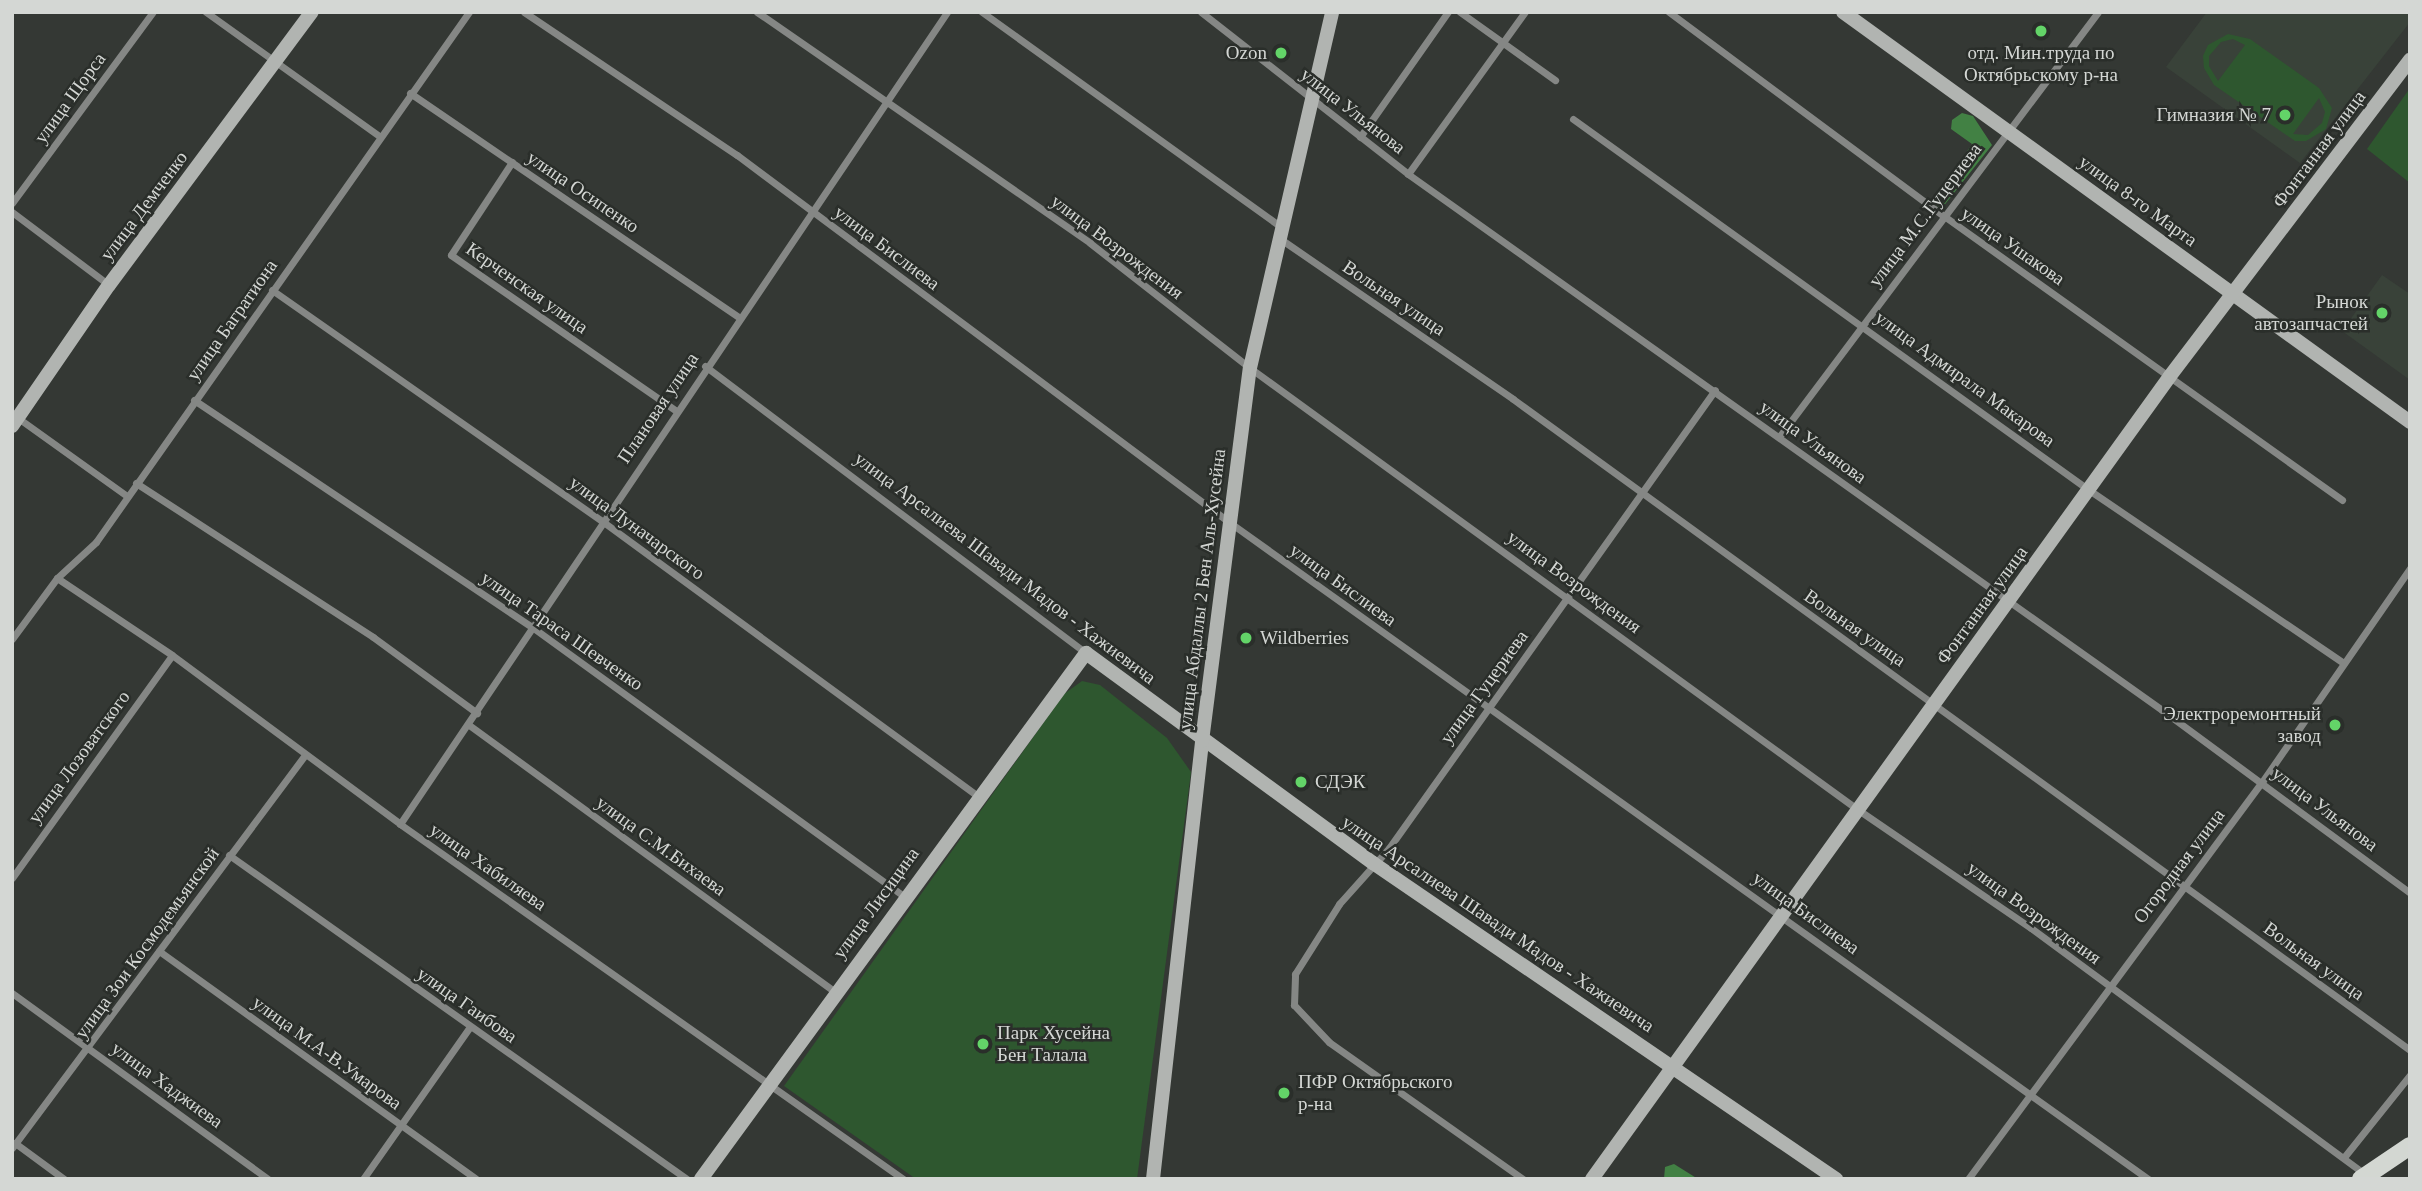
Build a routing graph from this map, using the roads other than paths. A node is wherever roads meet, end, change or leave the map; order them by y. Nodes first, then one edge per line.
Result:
1 (153, 12) edge
2 (206, 12) edge
3 (312, 12) edge
4 (469, 12) edge
5 (524, 12) edge
6 (757, 12) edge
7 (947, 12) edge
8 (982, 12) edge
9 (1201, 12) edge
10 (1332, 12) edge
11 (1448, 12) edge
12 (1460, 12) edge
13 (1525, 12) edge
14 (1669, 12) edge
15 (1843, 12) edge
16 (2098, 12) edge
17 (1502, 42) junction
18 (2410, 60) edge
19 (276, 62) junction
20 (1555, 80) dead end
21 (410, 93) junction
22 (887, 99) junction
23 (1311, 99) junction
24 (1573, 119) dead end
25 (2008, 131) junction
26 (379, 136) junction
27 (1360, 137) junction
28 (512, 162) junction
29 (1408, 174) junction
30 (12, 203) edge
31 (811, 211) junction
32 (12, 212) edge
33 (1944, 216) junction
34 (1279, 232) junction
35 (109, 285) junction
36 (272, 290) junction
37 (2233, 294) junction
38 (738, 317) junction
39 (1862, 323) junction
40 (705, 366) junction
41 (1250, 368) junction
42 (2170, 376) junction
43 (1715, 390) junction
44 (194, 400) junction
45 (676, 411) junction
46 (15, 422) edge
47 (2410, 422) edge
48 (1779, 437) junction
49 (136, 483) junction
50 (2089, 490) junction
51 (1640, 494) junction
52 (127, 496) junction
53 (2342, 500) dead end
54 (602, 521) junction
55 (1229, 522) junction
56 (2410, 568) edge
57 (57, 578) junction
58 (1569, 596) junction
59 (2008, 601) junction
60 (531, 627) junction
61 (12, 639) edge
62 (1086, 653) junction
63 (172, 655) junction
64 (2342, 662) junction
65 (1934, 704) junction
66 (1488, 707) junction
67 (477, 713) junction
68 (470, 725) junction
69 (1202, 741) junction
70 (305, 755) junction
71 (2262, 782) junction
72 (979, 797) junction
73 (1857, 809) junction
74 (400, 824) junction
75 (229, 855) junction
76 (1373, 863) junction
77 (12, 877) edge
78 (2184, 884) junction
79 (2410, 892) edge
80 (905, 897) junction
81 (1784, 915) junction
82 (159, 951) junction
83 (2108, 987) junction
84 (835, 992) junction
85 (12, 993) edge
86 (470, 1027) junction
87 (90, 1049) junction
88 (2410, 1050) edge
89 (1672, 1066) junction
90 (2410, 1075) edge
91 (768, 1084) junction
92 (2029, 1095) junction
93 (402, 1127) junction
94 (14, 1146) edge
95 (2410, 1146) edge
96 (2345, 1156) junction
97 (2410, 1158) edge
98 (2369, 1178) edge
99 (64, 1179) edge
100 (268, 1179) edge
101 (363, 1179) edge
102 (476, 1179) edge
103 (687, 1179) edge
104 (701, 1179) edge
105 (903, 1179) edge
106 (1153, 1179) edge
107 (1523, 1179) edge
108 (1592, 1179) edge
109 (1836, 1179) edge
110 (1968, 1179) edge
111 (2148, 1179) edge

1 - 30 street, улица Щорса
2 - 19 street
3 - 19 street, улица Демченко
4 - 21 street, улица Багратиона
5 - 31 street, улица Бислиева
6 - 22 street, улица Возрождения
7 - 22 street, Плановая улица
8 - 34 street, Вольная улица
9 - 23 street, улица Ульянова
10 - 23 street, улица Абдаллы 2 Бен Аль-Хусейна
11 - 27 street
12 - 17 street
13 - 17 street
14 - 33 street, улица Ушакова
15 - 25 street, улица 8-го Марта
16 - 25 street, улица М.С.Гуцериева
17 - 20 street
17 - 29 street
18 - 37 street, Фонтанная улица
19 - 26 street
19 - 35 street, улица Демченко
21 - 26 street, улица Багратиона
21 - 28 street, улица Осипенко
22 - 31 street, Плановая улица
22 - 41 street, улица Возрождения
23 - 27 street, улица Ульянова
23 - 34 street, улица Абдаллы 2 Бен Аль-Хусейна
24 - 39 street, улица Адмирала Макарова
25 - 33 street, улица М.С.Гуцериева
25 - 37 street, улица 8-го Марта
26 - 36 street, улица Багратиона
27 - 29 street, улица Ульянова
28 - 38 street, улица Осипенко
28 - 45 street, Керченская улица
29 - 43 street, улица Ульянова
31 - 38 street, Плановая улица
31 - 55 street, улица Бислиева
32 - 35 street
33 - 39 street, улица М.С.Гуцериева
33 - 42 street, улица Ушакова
34 - 41 street, улица Абдаллы 2 Бен Аль-Хусейна
34 - 51 street, Вольная улица
35 - 46 street, улица Демченко
36 - 44 street, улица Багратиона
36 - 54 street, улица Луначарского
37 - 42 street, Фонтанная улица
37 - 47 street, улица 8-го Марта
38 - 40 street, Плановая улица
39 - 48 street, улица М.С.Гуцериева
39 - 50 street, улица Адмирала Макарова
40 - 45 street, Плановая улица
40 - 62 street, улица Арсалиева Шавади Мадов - Хажиевича
41 - 55 street, улица Абдаллы 2 Бен Аль-Хусейна
41 - 58 street, улица Возрождения
42 - 50 street, Фонтанная улица
42 - 53 street, улица Ушакова
43 - 48 street, улица Ульянова
43 - 51 street, улица Гуцериева
44 - 49 street, улица Багратиона
44 - 60 street, улица Тараса Шевченко
45 - 54 street, Плановая улица
46 - 52 street
48 - 59 street, улица Ульянова
49 - 52 street, улица Багратиона
49 - 67 street
50 - 59 street, Фонтанная улица
50 - 64 street, улица Адмирала Макарова
51 - 58 street, улица Гуцериева
51 - 65 street, Вольная улица
52 - 57 street, улица Багратиона
54 - 60 street, Плановая улица
54 - 72 street, улица Луначарского
55 - 66 street, улица Бислиева
55 - 69 street, улица Абдаллы 2 Бен Аль-Хусейна
56 - 64 street, Огородная улица
57 - 61 street, улица Багратиона
57 - 63 street, улица Хабиляева
58 - 66 street, улица Гуцериева
58 - 73 street, улица Возрождения
59 - 65 street, Фонтанная улица
59 - 71 street, улица Ульянова
60 - 67 street, Плановая улица
60 - 80 street, улица Тараса Шевченко
62 - 69 street, улица Арсалиева Шавади Мадов - Хажиевича
62 - 72 street, улица Лисицина
63 - 70 street, улица Хабиляева
63 - 77 street, улица Лозоватского
64 - 71 street, Огородная улица
65 - 73 street, Фонтанная улица
65 - 78 street, Вольная улица
66 - 76 street, улица Гуцериева
66 - 81 street, улица Бислиева
67 - 68 street, Плановая улица
68 - 74 street, Плановая улица
68 - 84 street, улица С.М.Бихаева
69 - 76 street, улица Арсалиева Шавади Мадов - Хажиевича
69 - 106 street, улица Абдаллы 2 Бен Аль-Хусейна
70 - 74 street, улица Хабиляева
70 - 75 street, улица Зои Космодемьянской
71 - 78 street, Огородная улица
71 - 79 street, улица Ульянова
72 - 80 street, улица Лисицина
73 - 81 street, Фонтанная улица
73 - 83 street, улица Возрождения
74 - 91 street, улица Хабиляева
75 - 82 street, улица Зои Космодемьянской
75 - 86 street, улица Гаибова
76 - 89 street, улица Арсалиева Шавади Мадов - Хажиевича
76 - 107 street, улица Гуцериева
78 - 83 street, Огородная улица
78 - 88 street, Вольная улица
80 - 84 street, улица Лисицина
81 - 89 street, Фонтанная улица
81 - 92 street, улица Бислиева
82 - 87 street, улица Зои Космодемьянской
82 - 93 street, улица М.А-В.Умарова
83 - 92 street, Огородная улица
83 - 96 street, улица Возрождения
84 - 91 street, улица Лисицина
85 - 87 street, улица Хаджиева
86 - 93 street
86 - 103 street, улица Гаибова
87 - 94 street, улица Зои Космодемьянской
87 - 100 street, улица Хаджиева
89 - 108 street, Фонтанная улица
89 - 109 street, улица Арсалиева Шавади Мадов - Хажиевича
90 - 96 street
91 - 104 street, улица Лисицина
91 - 105 street, улица Хабиляева
92 - 110 street, Огородная улица
92 - 111 street, улица Бислиева
93 - 101 street
93 - 102 street, улица М.А-В.Умарова
94 - 99 street
95 - 98 main road
96 - 98 street, улица Возрождения
97 - 98 main road

